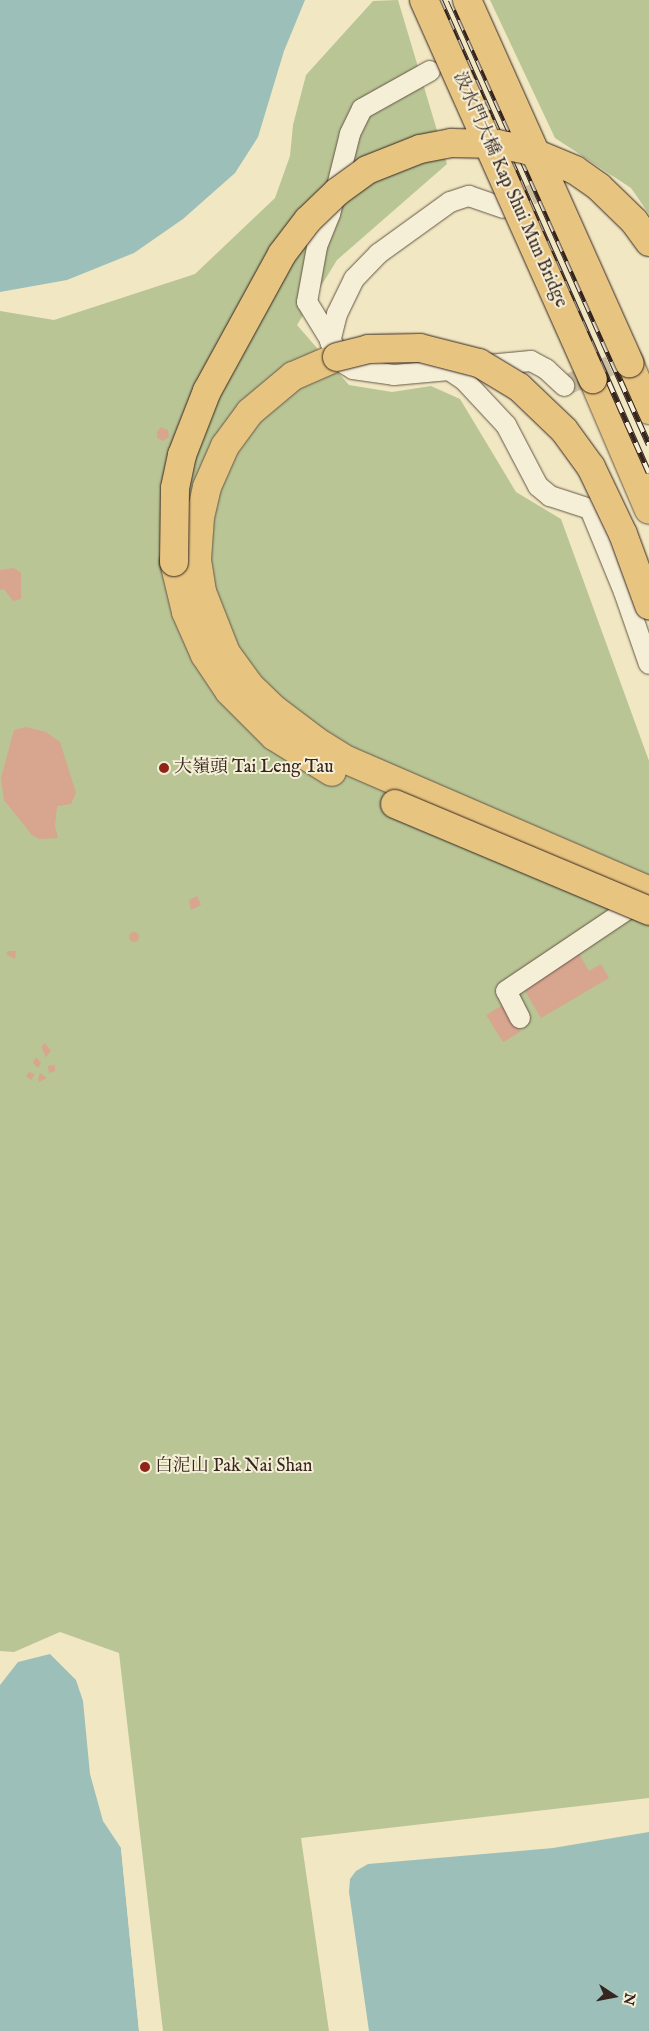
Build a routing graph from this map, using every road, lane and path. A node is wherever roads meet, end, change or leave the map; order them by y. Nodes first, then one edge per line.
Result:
1 (424, 0) edge
2 (467, 0) edge
3 (430, 71) dead end
4 (502, 208) dead end
5 (649, 242) edge
6 (330, 342) junction
7 (627, 364) junction
8 (449, 370) junction
9 (595, 378) junction
10 (564, 386) dead end
11 (649, 410) edge
12 (649, 420) edge
13 (649, 500) edge
14 (649, 510) edge
15 (186, 561) junction
16 (649, 605) edge
17 (649, 664) edge
18 (400, 796) junction
19 (649, 892) edge
20 (649, 911) edge
21 (520, 1018) dead end

1 - 9 highway, 汲水門大橋 Kap Shui Mun Bridge, bridge
2 - 7 highway, bridge
3 - 6 street
4 - 6 street
5 - 15 highway, bridge
6 - 8 street
7 - 11 highway
7 - 12 street
8 - 10 street
8 - 17 street
9 - 13 street
9 - 14 highway, 汲水門大橋 Kap Shui Mun Bridge
15 - 16 highway, bridge
15 - 18 highway
18 - 19 highway
18 - 20 highway, bridge
19 - 21 street

